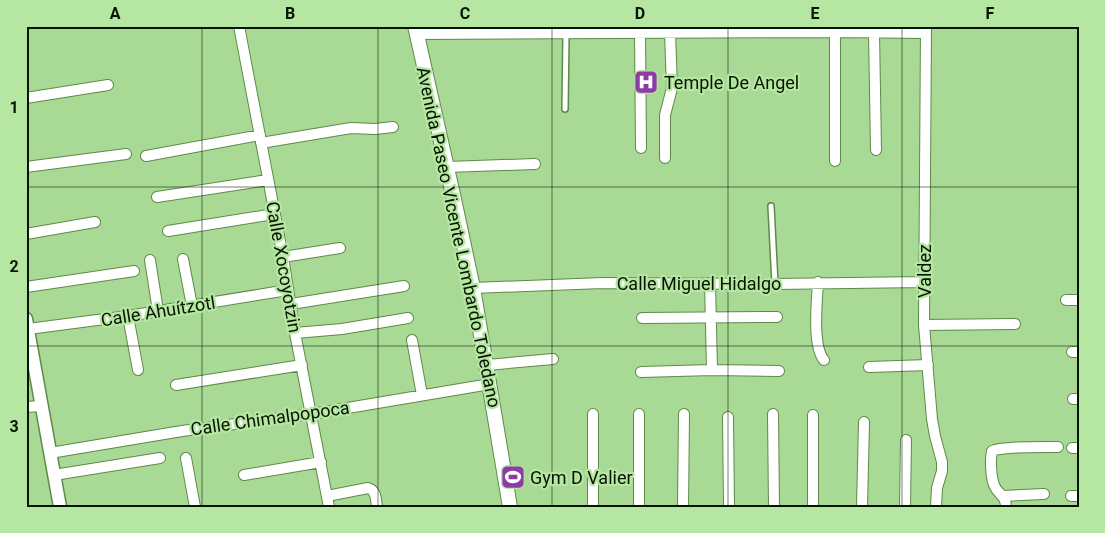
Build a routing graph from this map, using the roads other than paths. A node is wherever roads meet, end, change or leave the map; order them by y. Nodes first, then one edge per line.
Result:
1 (239, 26) edge
2 (784, 29) edge
3 (416, 30) edge
4 (926, 30) edge
5 (666, 31) edge
6 (835, 32) junction
7 (874, 32) junction
8 (640, 33) junction
9 (566, 34) junction
10 (108, 85) dead end
11 (26, 98) edge
12 (565, 109) dead end
13 (393, 127) dead end
14 (260, 139) junction
15 (641, 148) dead end
16 (876, 150) dead end
17 (126, 154) dead end
18 (146, 156) dead end
19 (665, 158) dead end
20 (835, 161) dead end
21 (535, 164) dead end
22 (26, 167) edge
23 (447, 167) junction
24 (268, 180) junction
25 (157, 197) dead end
26 (772, 206) dead end
27 (274, 214) junction
28 (95, 222) dead end
29 (168, 231) dead end
30 (26, 234) edge
31 (340, 248) dead end
32 (283, 257) junction
33 (183, 259) dead end
34 (150, 260) dead end
35 (134, 270) dead end
36 (818, 282) junction
37 (924, 282) junction
38 (710, 284) junction
39 (774, 284) junction
40 (404, 286) dead end
41 (26, 287) edge
42 (473, 288) junction
43 (288, 290) junction
44 (1066, 300) dead end
45 (1079, 300) edge
46 (291, 304) junction
47 (192, 306) junction
48 (158, 311) junction
49 (128, 316) junction
50 (777, 317) dead end
51 (408, 318) dead end
52 (642, 318) dead end
53 (711, 318) junction
54 (27, 324) edge
55 (1015, 324) dead end
56 (924, 325) junction
57 (296, 333) junction
58 (412, 340) dead end
59 (552, 359) dead end
60 (824, 360) dead end
61 (302, 365) junction
62 (487, 365) junction
63 (928, 365) junction
64 (869, 367) dead end
65 (138, 370) dead end
66 (712, 370) junction
67 (779, 371) dead end
68 (641, 372) dead end
69 (490, 384) junction
70 (176, 385) dead end
71 (422, 395) junction
72 (41, 406) junction
73 (26, 407) edge
74 (312, 414) junction
75 (593, 414) dead end
76 (639, 414) dead end
77 (684, 414) dead end
78 (773, 414) dead end
79 (813, 415) dead end
80 (728, 417) dead end
81 (864, 422) dead end
82 (906, 440) dead end
83 (1058, 447) dead end
84 (50, 454) junction
85 (160, 458) dead end
86 (186, 458) dead end
87 (321, 462) junction
88 (54, 475) junction
89 (244, 475) dead end
90 (1044, 494) dead end
91 (327, 496) junction
92 (1003, 496) junction
93 (60, 507) edge
94 (195, 507) edge
95 (329, 507) edge
96 (378, 507) edge
97 (510, 507) edge
98 (593, 507) edge
99 (639, 507) edge
100 (684, 507) edge
101 (729, 507) edge
102 (774, 507) edge
103 (813, 507) edge
104 (862, 507) edge
105 (905, 507) edge
106 (936, 507) edge
107 (1006, 507) edge

1 - 14 street, Calle Xocoyotzin
2 - 5 street
2 - 6 street
3 - 9 street
3 - 23 main road, Avenida Paseo Vicente Lombardo Toledano
4 - 7 street
4 - 37 street, Valdez
5 - 8 street
5 - 19 street
6 - 7 street
6 - 20 street
7 - 16 street
8 - 9 street
8 - 15 street
9 - 12 lane
10 - 11 street
13 - 14 street
14 - 18 street
14 - 24 street, Calle Xocoyotzin
17 - 22 street
21 - 23 street
23 - 42 main road, Avenida Paseo Vicente Lombardo Toledano
24 - 25 street
24 - 27 street, Calle Xocoyotzin
26 - 39 lane
27 - 29 street
27 - 32 street, Calle Xocoyotzin
28 - 30 street
31 - 32 street
32 - 43 street, Calle Xocoyotzin
33 - 47 street
34 - 48 street
35 - 41 street
36 - 37 street, Calle Miguel Hidalgo
36 - 39 street, Calle Miguel Hidalgo
36 - 60 street
37 - 56 street, Valdez
38 - 39 street, Calle Miguel Hidalgo
38 - 42 street, Calle Miguel Hidalgo
38 - 53 street
40 - 46 street
42 - 62 main road, Avenida Paseo Vicente Lombardo Toledano
43 - 46 street, Calle Xocoyotzin
43 - 47 street, Calle Ahuítzotl
44 - 45 street
46 - 57 street, Calle Xocoyotzin
47 - 48 street, Calle Ahuítzotl
48 - 49 street, Calle Ahuítzotl
49 - 54 street, Calle Ahuítzotl
49 - 65 street
50 - 53 street
51 - 57 street
52 - 53 street
53 - 66 street
54 - 72 street
55 - 56 street
56 - 63 street, Valdez
57 - 61 street, Calle Xocoyotzin
58 - 71 street
59 - 62 street
61 - 70 street
61 - 74 street, Calle Xocoyotzin
62 - 69 main road, Avenida Paseo Vicente Lombardo Toledano
63 - 64 street
63 - 106 street, Valdez
66 - 67 street
66 - 68 street
69 - 71 street, Calle Chimalpopoca
69 - 97 main road, Avenida Paseo Vicente Lombardo Toledano
71 - 74 street, Calle Chimalpopoca
72 - 73 street
72 - 84 street
74 - 84 street, Calle Chimalpopoca
74 - 87 street, Calle Xocoyotzin
75 - 98 street
76 - 99 street
77 - 100 street
78 - 102 street
79 - 103 street
80 - 101 street
81 - 104 street
82 - 105 street
83 - 92 street
84 - 88 street
85 - 88 street
86 - 94 street
87 - 89 street
87 - 91 street, Calle Xocoyotzin
88 - 93 street
90 - 92 street
91 - 95 street, Calle Xocoyotzin
91 - 96 street
92 - 107 street

